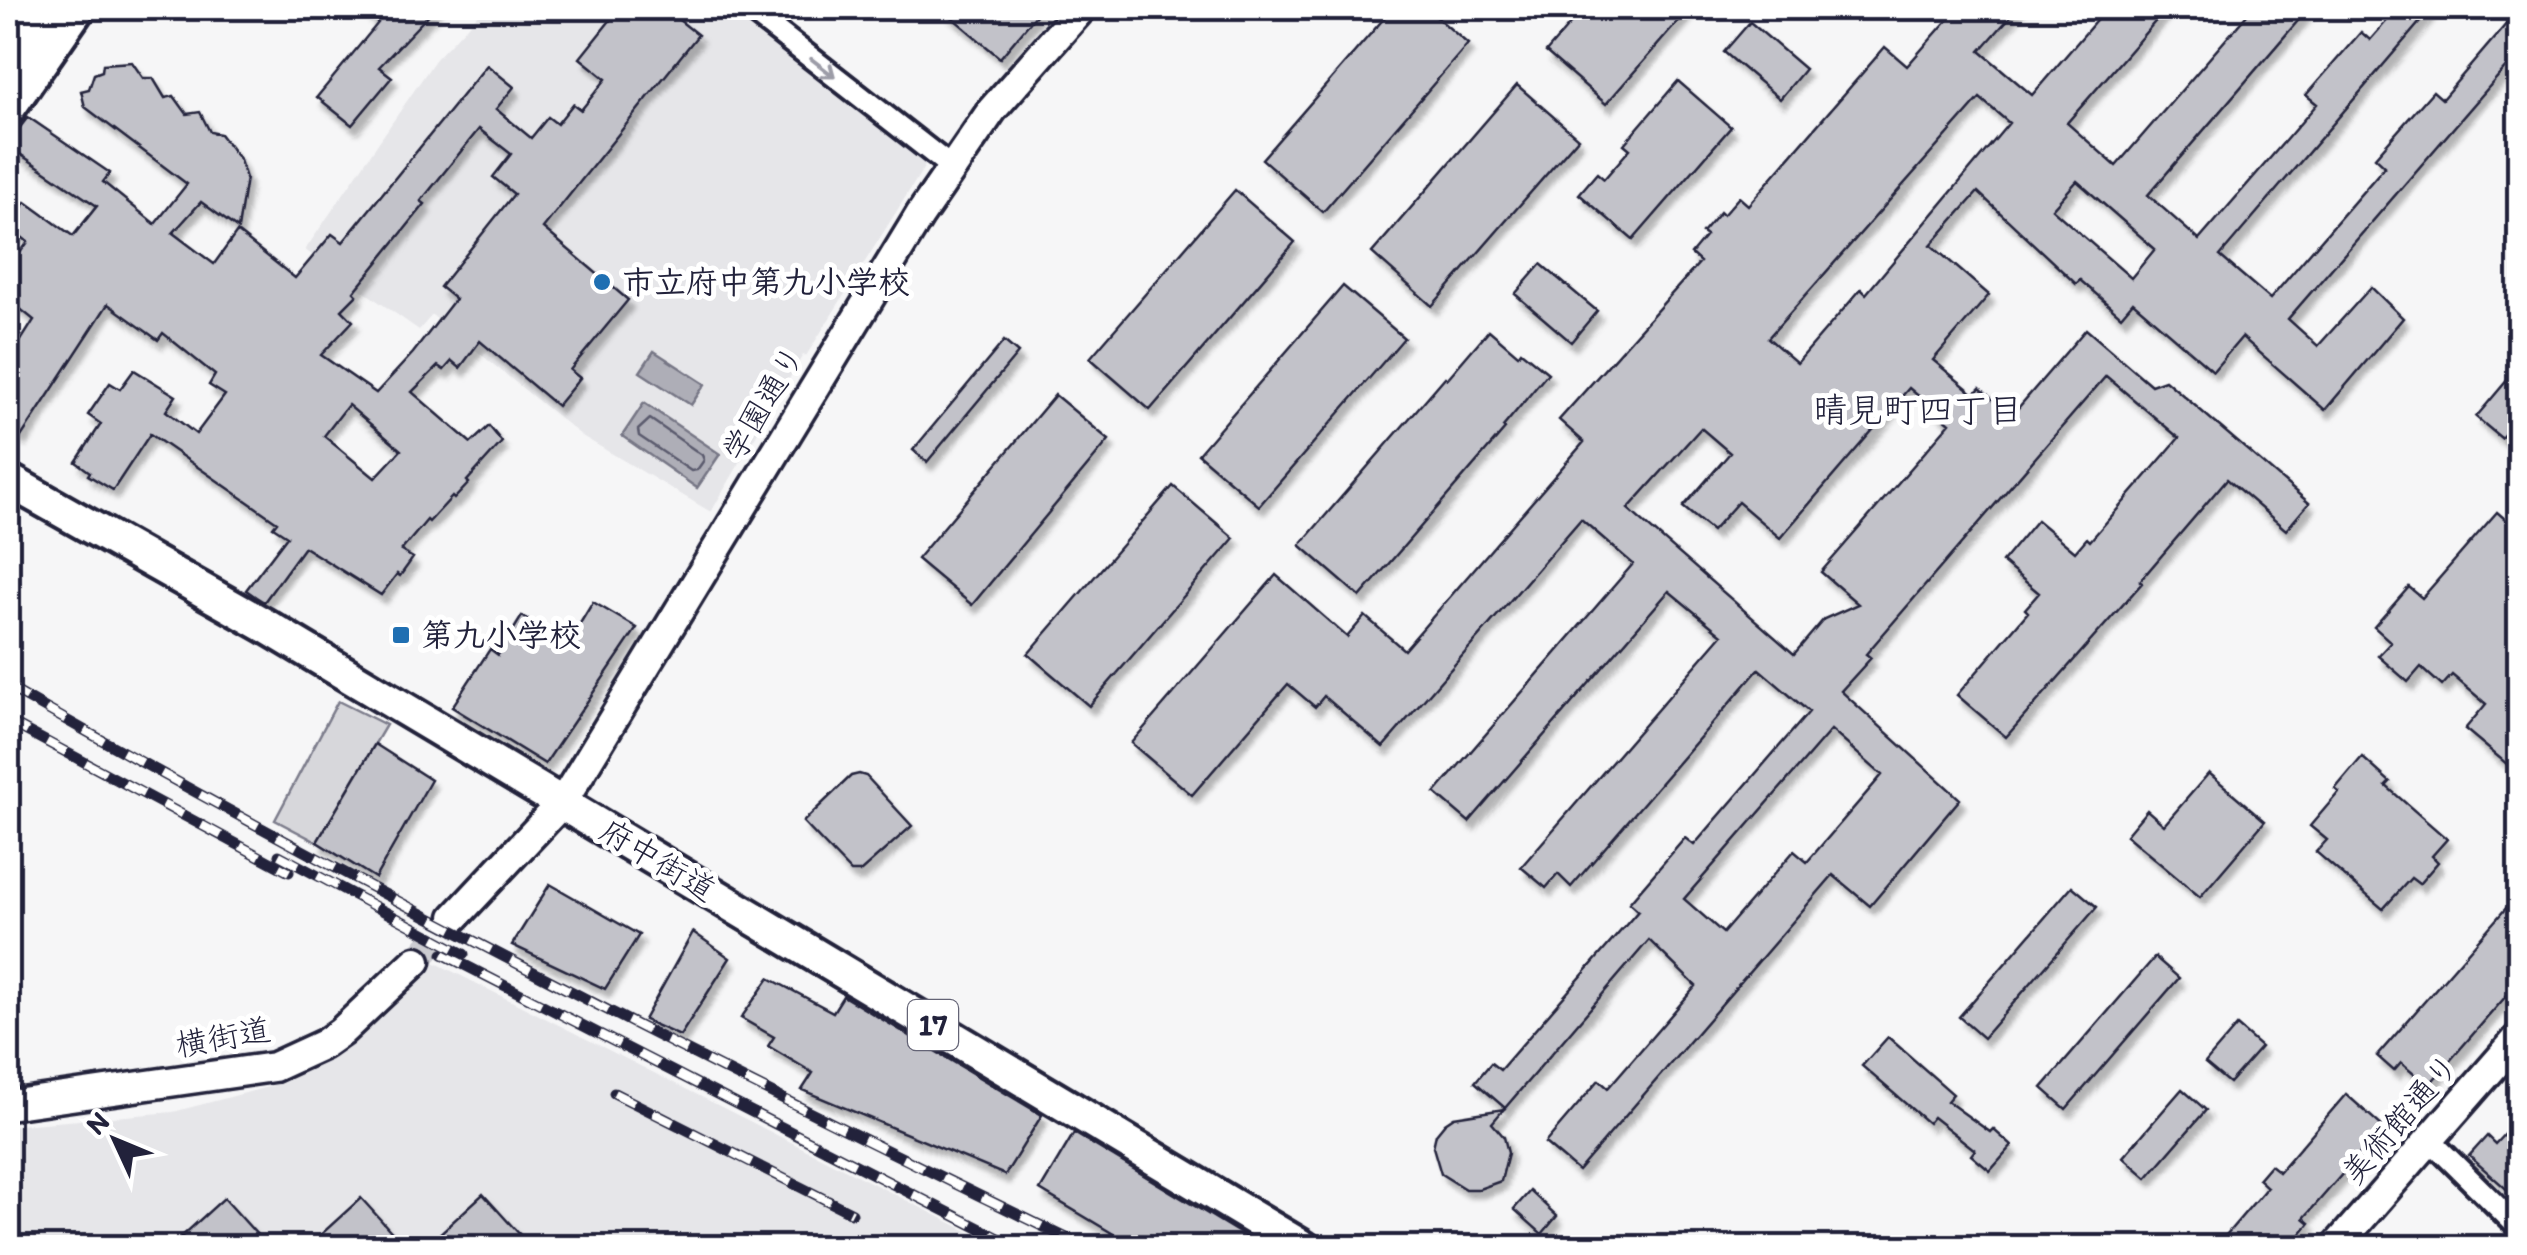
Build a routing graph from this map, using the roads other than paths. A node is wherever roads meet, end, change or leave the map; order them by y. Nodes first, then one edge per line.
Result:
1 (43, 8) edge
2 (78, 8) edge
3 (747, 8) edge
4 (1082, 8) edge
5 (8, 58) edge
6 (8, 109) edge
7 (951, 167) junction
8 (8, 480) edge
9 (562, 803) junction
10 (455, 917) tunnel mouth
11 (416, 961) tunnel mouth
12 (2520, 1036) edge
13 (8, 1105) edge
14 (2429, 1138) junction
15 (2520, 1228) edge
16 (1304, 1248) edge
17 (2335, 1248) edge

1 - 5 main road
2 - 6 main road
3 -> 7 street
4 - 7 street, 学園通り
7 - 9 street, 学園通り
8 - 9 main road, 府中街道 / 17
9 - 10 street
9 - 16 main road, 府中街道 / 17
11 - 13 street, 横街道
12 - 14 street, 美術館通り
14 - 15 street
14 - 17 street, 美術館通り

